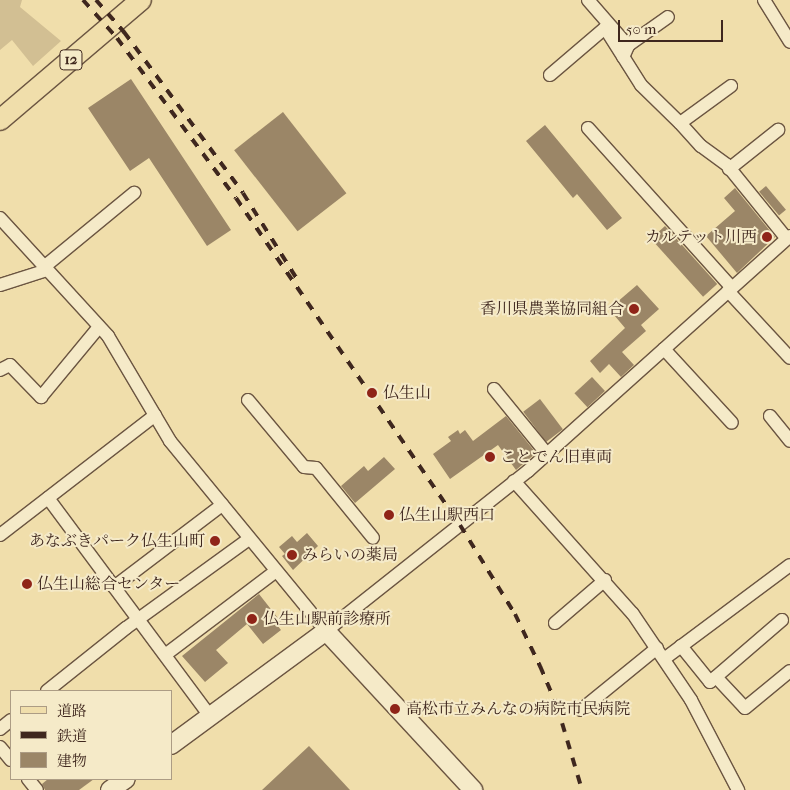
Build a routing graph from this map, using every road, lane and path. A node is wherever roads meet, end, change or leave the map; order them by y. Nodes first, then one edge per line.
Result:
1 (141, 0) edge
2 (588, 0) edge
3 (764, 0) edge
4 (668, 17) dead end
5 (790, 42) edge
6 (625, 51) junction
7 (550, 75) dead end
8 (731, 86) dead end
9 (0, 120) edge
10 (680, 123) junction
11 (588, 128) dead end
12 (778, 130) dead end
13 (729, 169) junction
14 (134, 193) dead end
15 (0, 218) edge
16 (789, 238) edge
17 (46, 269) junction
18 (0, 285) edge
19 (730, 290) junction
20 (99, 327) junction
21 (664, 348) junction
22 (790, 358) edge
23 (0, 370) edge
24 (494, 389) dead end
25 (248, 400) dead end
26 (155, 415) junction
27 (770, 416) dead end
28 (732, 423) dead end
29 (790, 441) edge
30 (547, 454) junction
31 (514, 480) junction
32 (48, 498) junction
33 (222, 505) junction
34 (0, 535) edge
35 (373, 538) dead end
36 (249, 539) junction
37 (790, 565) edge
38 (276, 571) junction
39 (605, 580) junction
40 (114, 587) junction
41 (139, 620) junction
42 (782, 620) dead end
43 (556, 623) dead end
44 (326, 631) junction
45 (682, 646) junction
46 (661, 654) junction
47 (165, 655) junction
48 (790, 671) edge
49 (716, 677) junction
50 (48, 690) edge
51 (581, 710) dead end
52 (210, 716) junction
53 (10, 721) edge
54 (0, 729) edge
55 (172, 744) edge
56 (0, 747) edge
57 (10, 759) edge
58 (29, 780) edge
59 (125, 780) edge
60 (37, 790) edge
61 (110, 790) edge
62 (473, 790) edge
63 (738, 790) edge

1 - 9 main road, 12
2 - 6 street
3 - 5 street
4 - 6 street
6 - 7 street
6 - 10 street
8 - 10 street
10 - 13 street
11 - 19 street
12 - 13 street
13 - 16 street
14 - 17 street
15 - 17 street
16 - 19 street
17 - 18 street
17 - 20 street
19 - 21 street
19 - 22 street
20 - 23 street
20 - 26 street
21 - 28 street
21 - 30 street
24 - 30 street
25 - 35 street
26 - 32 street
26 - 33 street
27 - 29 street
30 - 31 street
31 - 39 street
31 - 44 street
32 - 34 street
32 - 40 street
33 - 36 street
33 - 40 street
36 - 38 street
36 - 41 street
37 - 45 street
38 - 44 street
38 - 47 street
39 - 43 street
39 - 46 street
40 - 41 street
41 - 47 street
41 - 50 street
42 - 49 street
44 - 52 street
44 - 62 street
45 - 46 street
45 - 49 street
46 - 51 street
46 - 63 street
47 - 52 street
48 - 49 street
52 - 55 street
53 - 54 street
56 - 57 street
58 - 60 street
59 - 61 street

